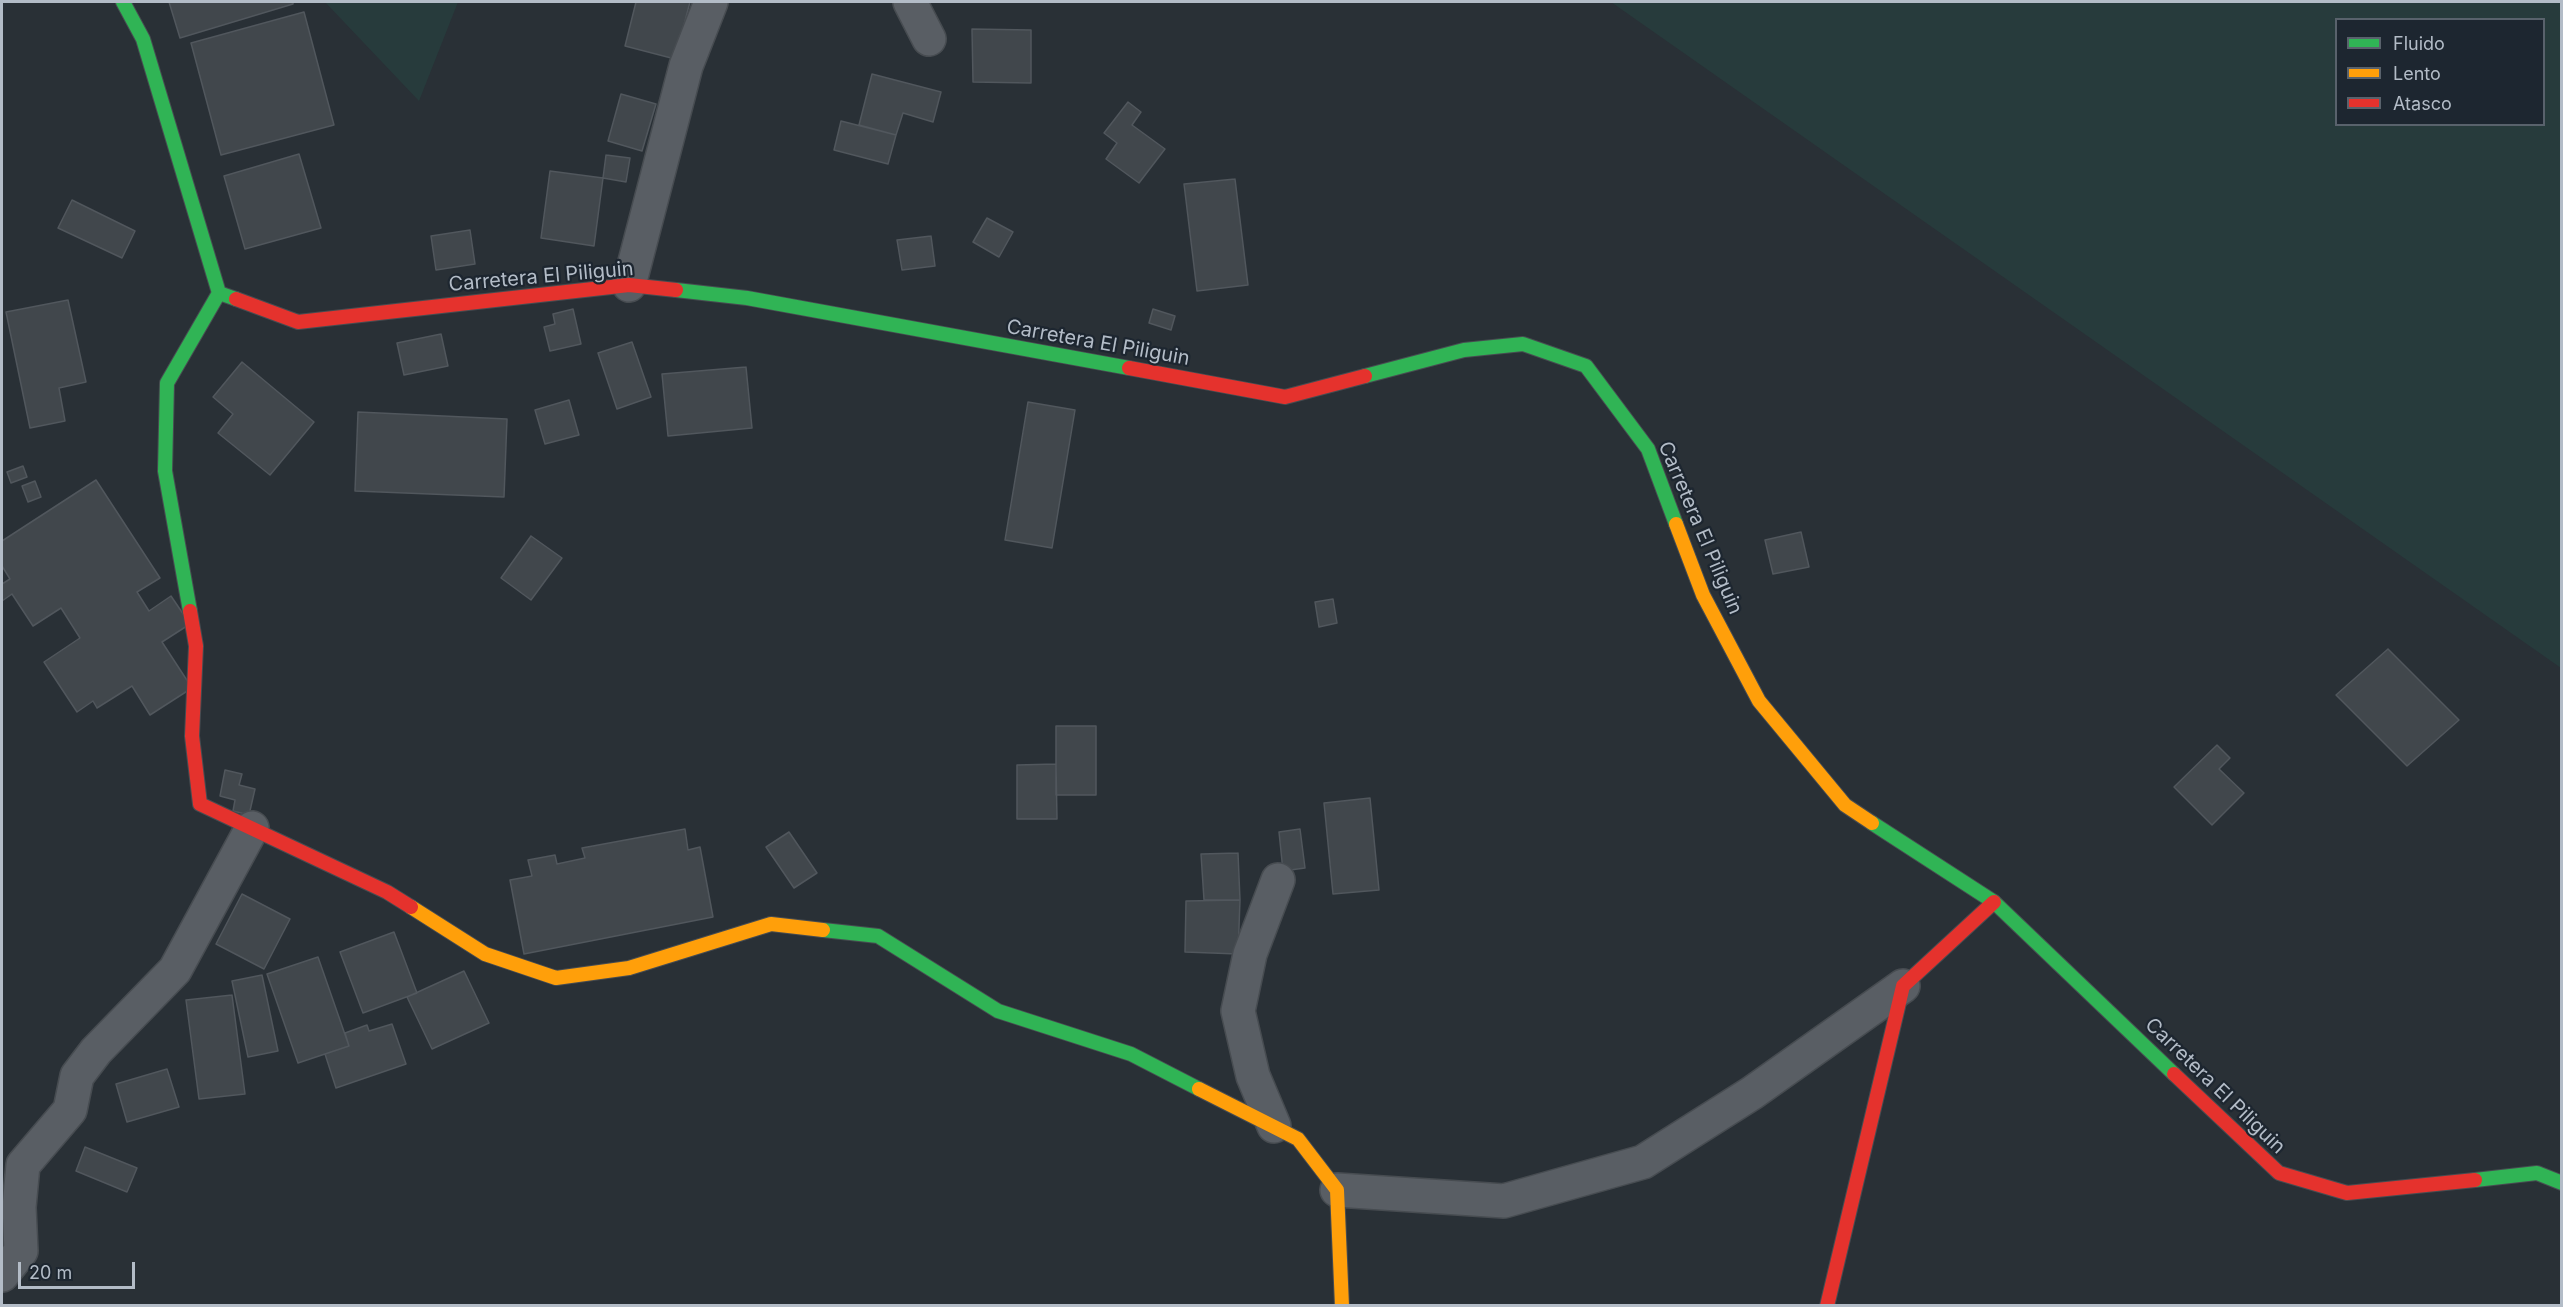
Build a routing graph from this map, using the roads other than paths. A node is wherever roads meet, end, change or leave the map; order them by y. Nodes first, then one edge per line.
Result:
1 (123, 2) edge
2 (711, 2) edge
3 (910, 2) edge
4 (929, 39) dead end
5 (630, 285) junction
6 (219, 293) junction
7 (252, 828) junction
8 (1278, 880) dead end
9 (1994, 902) junction
10 (1903, 986) junction
11 (1274, 1126) junction
12 (2562, 1183) edge
13 (1337, 1190) junction
14 (2, 1275) edge
15 (1342, 1305) edge
16 (1827, 1305) edge

1 - 6 street
2 - 5 street
3 - 4 street
5 - 6 street, Carretera El Piliguin
5 - 9 street, Carretera El Piliguin
6 - 7 street
7 - 11 street
7 - 14 street
8 - 11 street
9 - 10 street
9 - 12 street, Carretera El Piliguin
10 - 13 street
10 - 16 street
11 - 13 street
13 - 15 street

